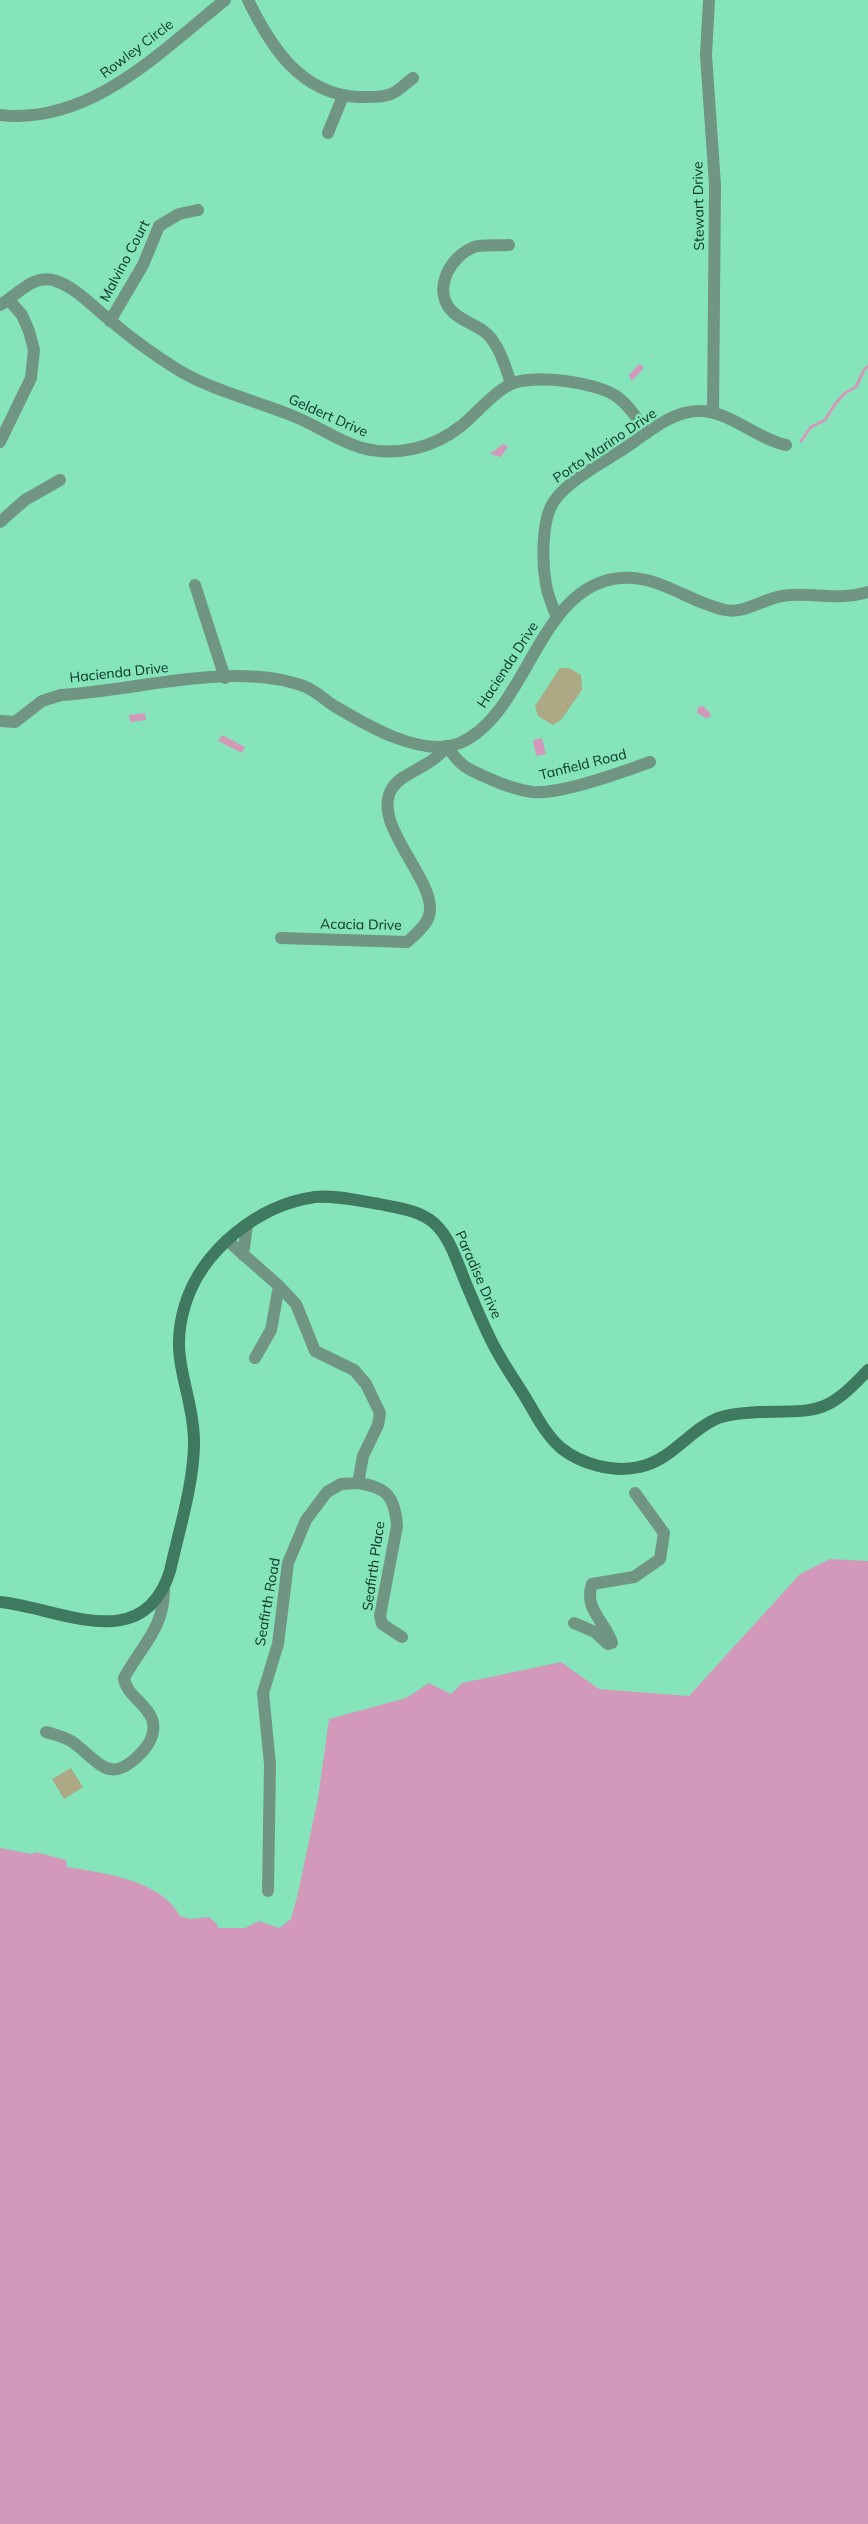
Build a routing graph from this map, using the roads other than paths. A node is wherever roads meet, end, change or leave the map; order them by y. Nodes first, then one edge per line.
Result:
1 (225, 0) edge
2 (248, 0) edge
3 (709, 0) edge
4 (413, 78) dead end
5 (342, 96) junction
6 (0, 115) edge
7 (328, 133) dead end
8 (198, 210) dead end
9 (509, 245) dead end
10 (4, 302) edge
11 (110, 321) junction
12 (511, 384) junction
13 (713, 413) junction
14 (648, 432) junction
15 (0, 442) edge
16 (786, 445) dead end
17 (60, 480) dead end
18 (0, 522) edge
19 (194, 585) dead end
20 (868, 592) edge
21 (557, 618) junction
22 (225, 678) junction
23 (0, 721) edge
24 (447, 746) junction
25 (650, 762) dead end
26 (281, 938) dead end
27 (247, 1225) junction
28 (227, 1240) junction
29 (243, 1255) junction
30 (279, 1286) junction
31 (255, 1358) dead end
32 (868, 1370) edge
33 (358, 1483) junction
34 (635, 1492) dead end
35 (164, 1590) junction
36 (0, 1602) edge
37 (574, 1622) dead end
38 (402, 1637) dead end
39 (46, 1732) dead end
40 (268, 1891) dead end

1 - 6 street, Rowley Circle
2 - 5 street
3 - 13 street, Stewart Drive
4 - 5 street
5 - 7 street
8 - 11 street, Malvino Court
9 - 12 street
10 - 11 street, Geldert Drive
10 - 15 street
11 - 12 street, Geldert Drive
12 - 14 street, Geldert Drive
13 - 14 street, Porto Marino Drive
13 - 16 street, Porto Marino Drive
14 - 21 street, Porto Marino Drive
17 - 18 street
19 - 22 street
20 - 21 street, Hacienda Drive
21 - 24 street, Hacienda Drive
22 - 23 street, Hacienda Drive
22 - 24 street, Hacienda Drive
24 - 25 street, Tanfield Road
24 - 26 street, Acacia Drive
27 - 28 street, Paradise Drive
27 - 29 street
27 - 32 street, Paradise Drive
28 - 29 street
28 - 35 street, Paradise Drive
29 - 30 street
30 - 31 street
30 - 33 street
33 - 38 street, Seafirth Place
33 - 40 street, Seafirth Road
34 - 37 street
35 - 36 street, Paradise Drive
35 - 39 street

